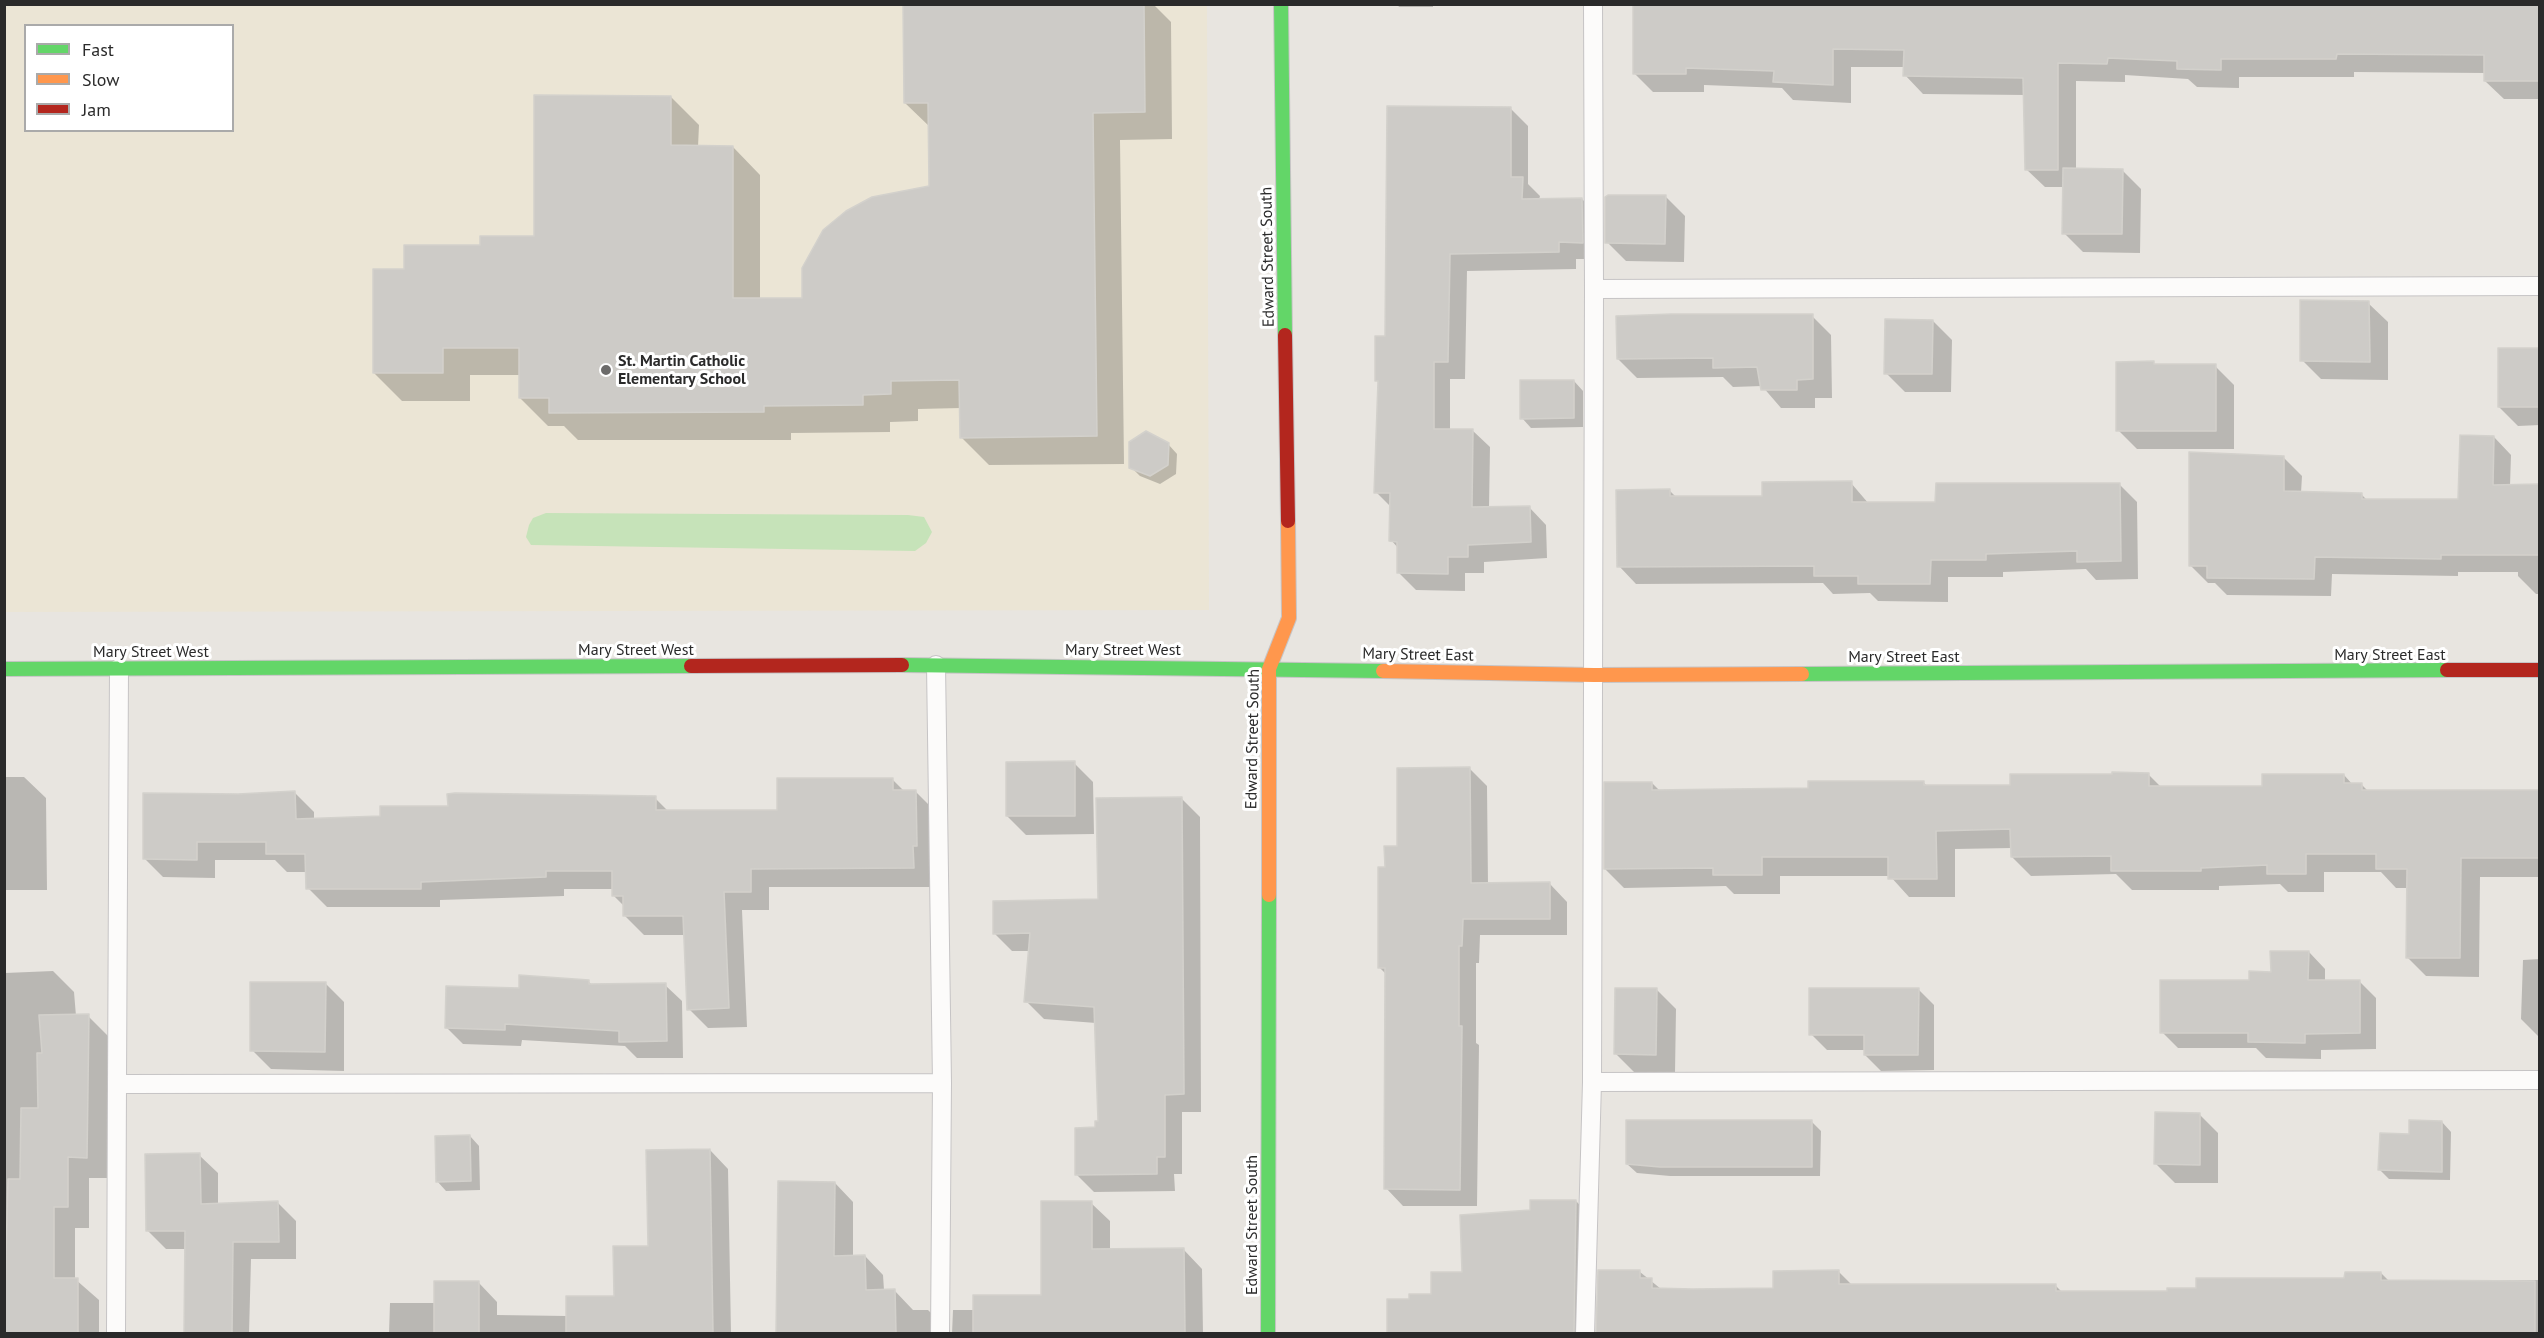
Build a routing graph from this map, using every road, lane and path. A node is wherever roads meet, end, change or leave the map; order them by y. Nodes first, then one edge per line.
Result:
1 (1281, 4) edge
2 (1593, 4) edge
3 (2540, 286) edge
4 (1594, 289) junction
5 (936, 665) junction
6 (119, 668) junction
7 (4, 669) edge
8 (1269, 669) junction
9 (2540, 670) edge
10 (1594, 675) junction
11 (2540, 1080) edge
12 (1592, 1082) junction
13 (942, 1083) junction
14 (117, 1084) junction
15 (116, 1334) edge
16 (940, 1334) edge
17 (1268, 1334) edge
18 (1585, 1334) edge

1 - 8 street, Edward Street South
2 - 4 lane
3 - 4 lane
4 - 10 lane
5 - 6 street, Mary Street West
5 - 8 street, Mary Street West
5 - 13 lane
6 - 7 street, Mary Street West
6 - 14 lane
8 - 10 street, Mary Street East
8 - 17 street, Edward Street South
9 - 10 street, Mary Street East
10 - 12 lane
11 - 12 lane
12 - 18 lane
13 - 14 lane
13 - 16 lane
14 - 15 lane

